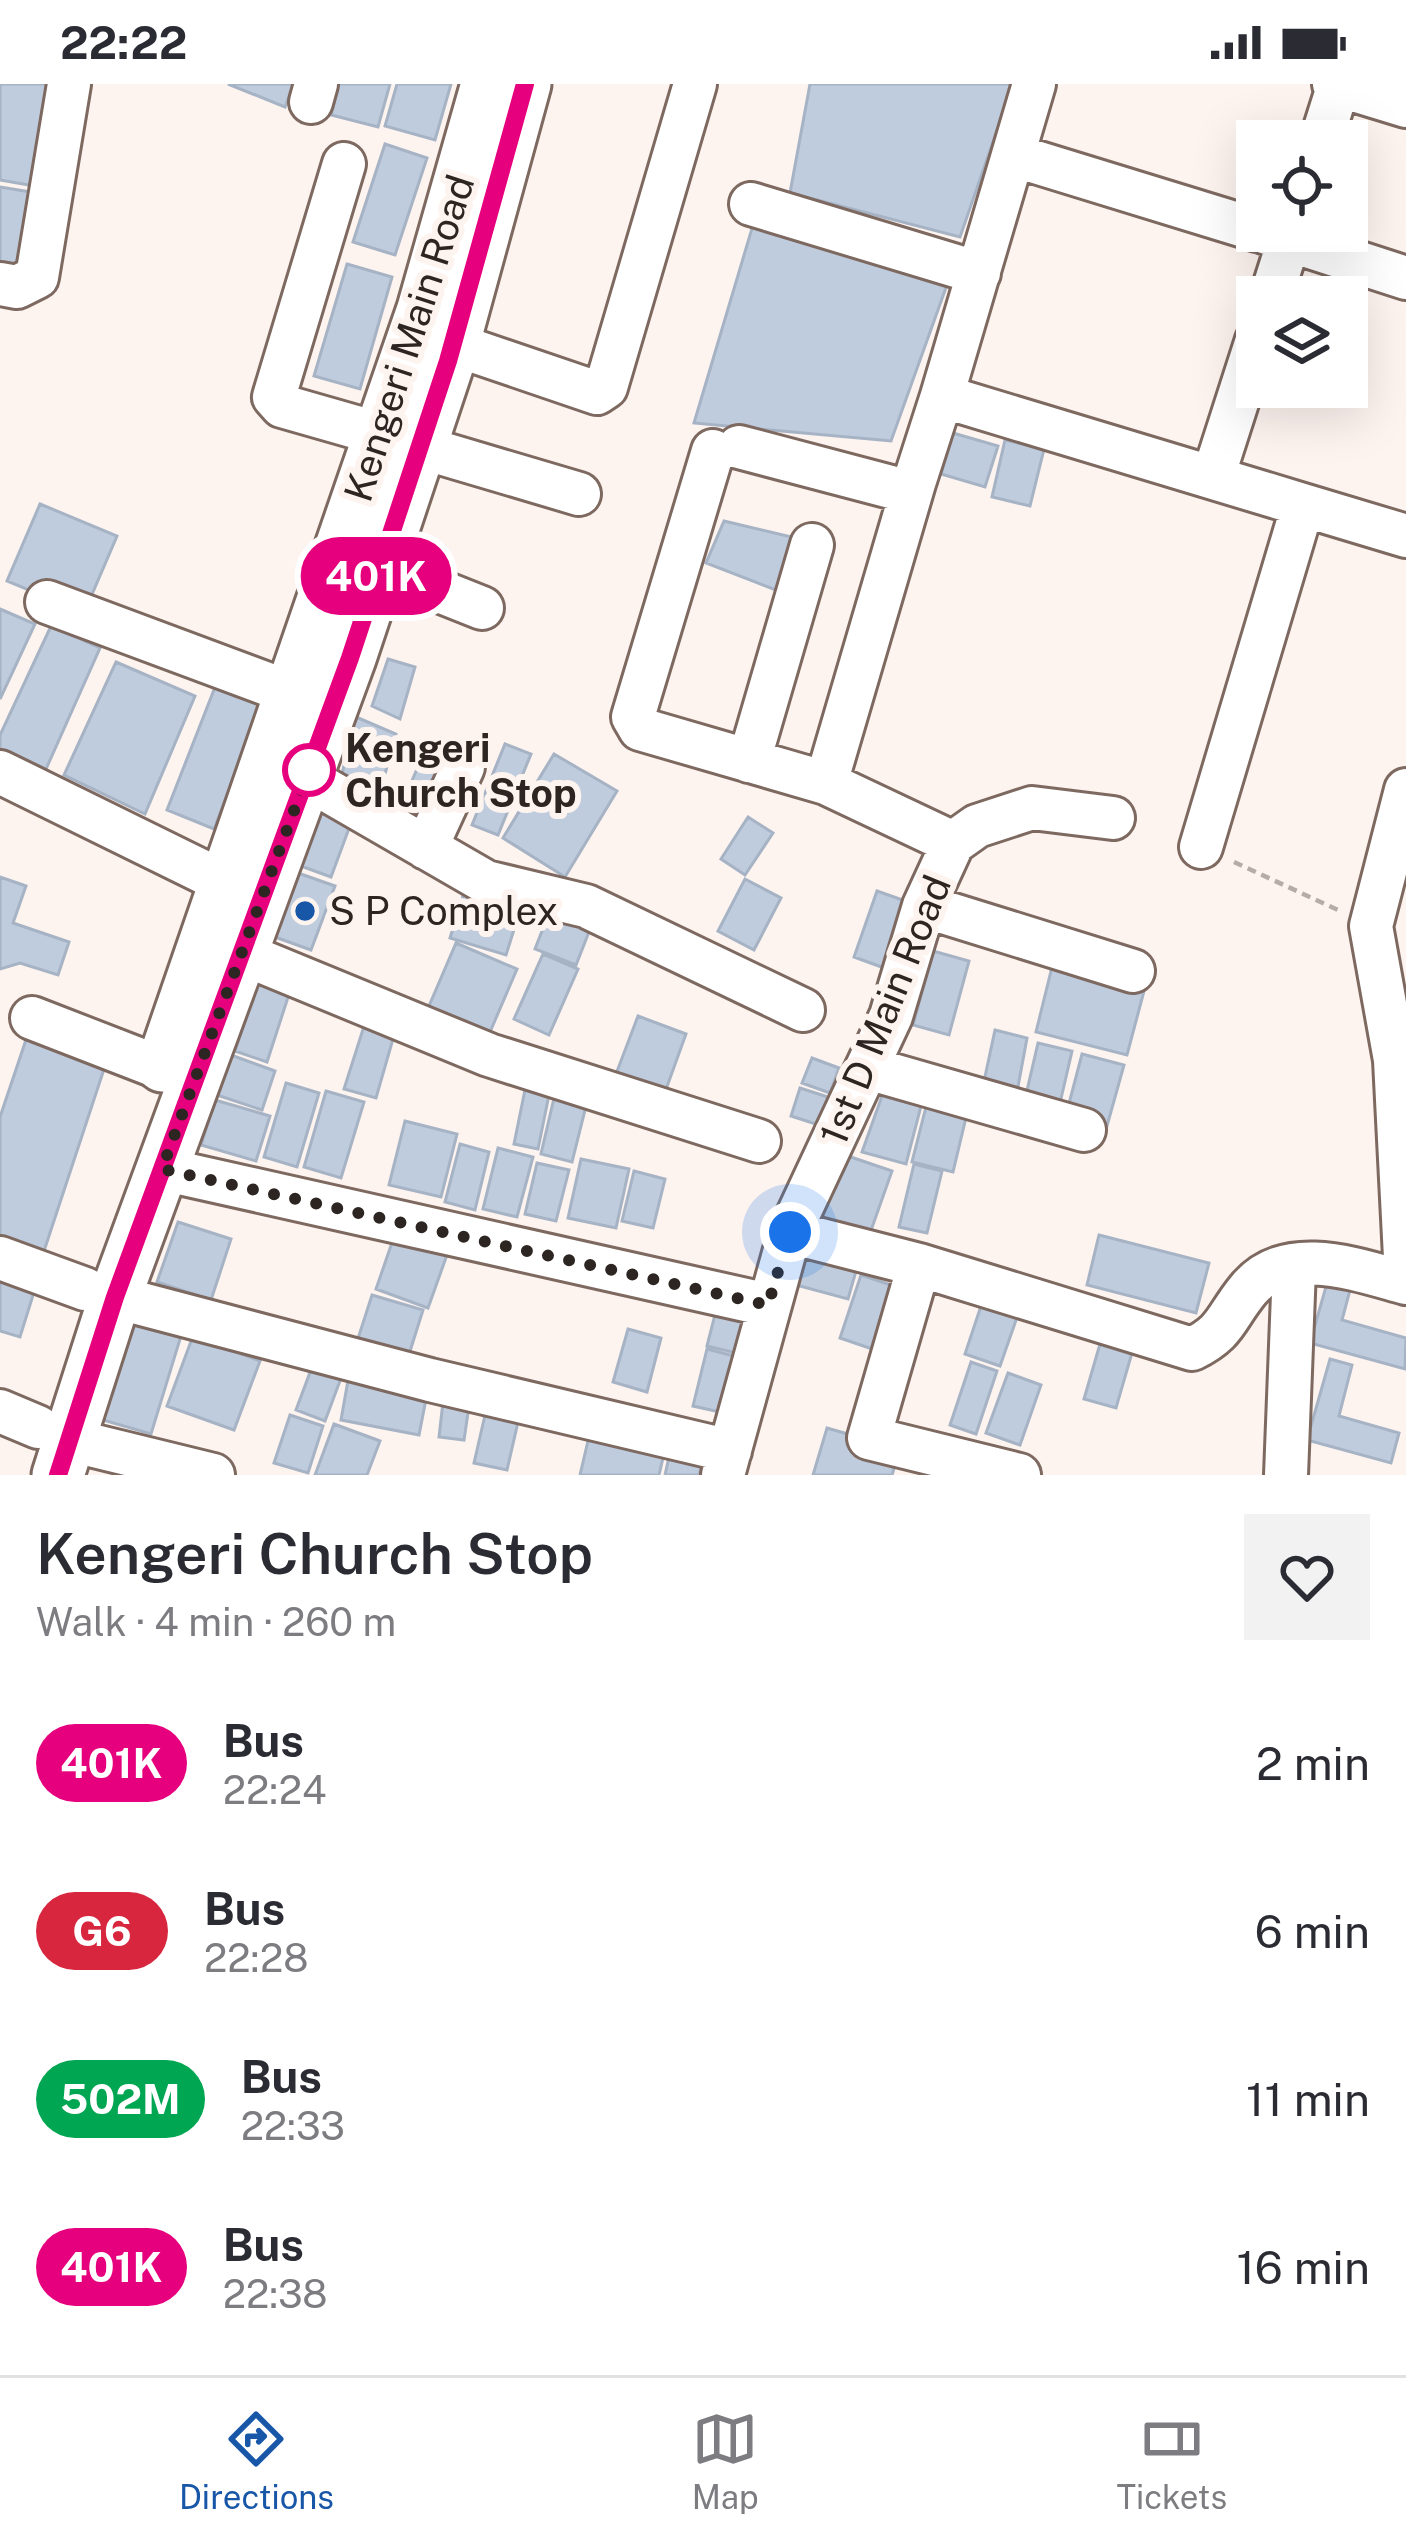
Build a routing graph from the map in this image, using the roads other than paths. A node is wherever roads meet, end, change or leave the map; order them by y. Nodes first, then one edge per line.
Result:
1 (69, 84) edge
2 (487, 84) edge
3 (525, 84) edge
4 (695, 84) edge
5 (1034, 84) edge
6 (1338, 84) edge
7 (1406, 106) edge
8 (1327, 120) edge
9 (1016, 156) junction
10 (344, 164) dead end
11 (751, 204) dead end
12 (1236, 221) edge
13 (1330, 252) edge
14 (979, 273) junction
15 (1406, 278) edge
16 (0, 284) edge
17 (453, 344) junction
18 (942, 396) junction
19 (1236, 405) edge
20 (399, 440) junction
21 (1213, 477) junction
22 (914, 483) junction
23 (579, 494) dead end
24 (1303, 505) junction
25 (1406, 536) edge
26 (812, 545) dead end
27 (379, 567) junction
28 (47, 602) dead end
29 (482, 608) dead end
30 (291, 693) junction
31 (748, 761) junction
32 (463, 767) dead end
33 (0, 772) edge
34 (306, 778) junction
35 (826, 783) junction
36 (1406, 790) edge
37 (1113, 818) dead end
38 (953, 843) junction
39 (1202, 847) road end
40 (426, 848) junction
41 (243, 891) junction
42 (924, 906) junction
43 (1392, 943) edge
44 (241, 953) junction
45 (1132, 971) dead end
46 (803, 1010) dead end
47 (32, 1018) dead end
48 (1400, 1061) edge
49 (161, 1068) junction
50 (868, 1068) junction
51 (1084, 1130) dead end
52 (759, 1141) dead end
53 (162, 1169) junction
54 (1403, 1173) edge
55 (790, 1232) junction
56 (0, 1258) edge
57 (920, 1265) junction
58 (1294, 1268) junction
59 (1406, 1280) edge
60 (100, 1293) junction
61 (768, 1305) junction
62 (41, 1438) edge
63 (727, 1463) edge
64 (20, 1475) edge
65 (213, 1475) edge
66 (1019, 1475) edge
67 (1286, 1475) edge

1 - 16 street
2 - 20 main road, Kengeri Main Road
3 - 17 main road, Kengeri Main Road
4 - 17 street
5 - 9 street
6 - 7 street
6 - 8 street
9 - 12 street
9 - 14 street
10 - 20 street
11 - 14 street
13 - 15 street
14 - 18 street
17 - 20 main road, Kengeri Main Road
18 - 21 street
18 - 22 street
19 - 21 street
20 - 23 street
20 - 27 main road, Kengeri Main Road
20 - 30 main road, Kengeri Main Road
21 - 24 street
22 - 31 street
22 - 35 street
24 - 25 street
24 - 39 street
26 - 31 street
27 - 29 street
27 - 34 main road, Kengeri Main Road
28 - 30 street
30 - 41 main road, Kengeri Main Road
31 - 35 street
32 - 40 street
33 - 41 street
34 - 40 street
34 - 41 main road, Kengeri Main Road
35 - 38 street
36 - 43 street
37 - 38 street, 1st D Main Road
38 - 42 street, 1st D Main Road
40 - 46 street
41 - 44 main road, Kengeri Main Road
41 - 49 main road, Kengeri Main Road
42 - 45 street
42 - 50 street, 1st D Main Road
43 - 48 street
44 - 52 street
44 - 53 main road, Kengeri Main Road
47 - 49 street
48 - 54 street
49 - 60 main road, Kengeri Main Road
50 - 51 street
50 - 55 street, 1st D Main Road
53 - 60 main road, Kengeri Main Road
53 - 61 street
54 - 59 street
55 - 57 street
55 - 61 street, 1st D Main Road
56 - 60 street
57 - 58 street
57 - 66 street
58 - 59 street
58 - 67 street
60 - 62 main road, Kengeri Main Road
60 - 63 street
61 - 63 street, 1st D Main Road
62 - 64 main road, Kengeri Main Road
62 - 65 street

